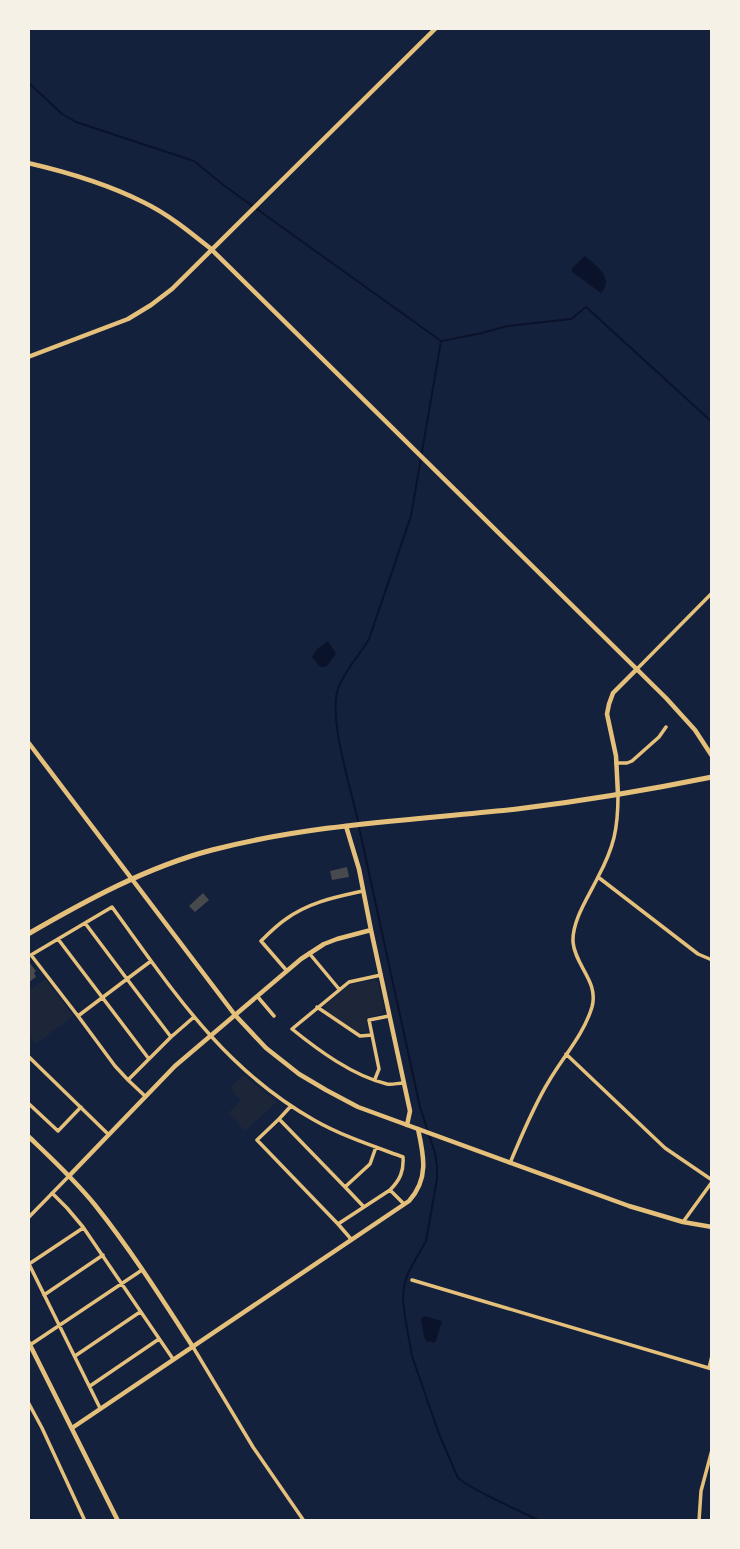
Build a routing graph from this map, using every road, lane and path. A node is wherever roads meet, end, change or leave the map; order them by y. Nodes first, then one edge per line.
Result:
1 (436, 28) edge
2 (28, 163) edge
3 (211, 249) junction
4 (28, 357) edge
5 (712, 593) edge
6 (636, 669) junction
7 (666, 727) dead end
8 (28, 742) edge
9 (712, 756) edge
10 (616, 763) junction
11 (712, 777) edge
12 (618, 795) junction
13 (346, 825) junction
14 (598, 877) junction
15 (131, 880) junction
16 (363, 891) junction
17 (85, 923) junction
18 (371, 930) junction
19 (28, 934) edge
20 (58, 939) junction
21 (309, 953) junction
22 (712, 960) edge
23 (152, 961) junction
24 (287, 971) junction
25 (381, 975) junction
26 (127, 979) junction
27 (340, 989) junction
28 (257, 996) junction
29 (102, 998) junction
30 (317, 1007) junction
31 (235, 1015) junction
32 (78, 1016) junction
33 (274, 1016) dead end
34 (389, 1016) junction
35 (194, 1017) junction
36 (372, 1035) junction
37 (209, 1036) junction
38 (171, 1037) junction
39 (566, 1054) junction
40 (28, 1056) edge
41 (149, 1059) junction
42 (375, 1079) junction
43 (128, 1080) junction
44 (403, 1083) junction
45 (145, 1096) junction
46 (28, 1103) edge
47 (291, 1106) junction
48 (81, 1107) junction
49 (279, 1119) junction
50 (407, 1125) junction
51 (418, 1129) junction
52 (108, 1134) junction
53 (28, 1136) edge
54 (376, 1147) junction
55 (510, 1163) junction
56 (69, 1176) junction
57 (712, 1181) edge
58 (345, 1187) junction
59 (390, 1190) junction
60 (52, 1193) junction
61 (405, 1205) junction
62 (364, 1207) junction
63 (28, 1218) edge
64 (683, 1222) junction
65 (338, 1224) junction
66 (83, 1227) junction
67 (712, 1227) edge
68 (352, 1240) junction
69 (103, 1255) junction
70 (29, 1263) edge
71 (142, 1270) junction
72 (412, 1280) dead end
73 (121, 1283) junction
74 (44, 1295) junction
75 (140, 1311) junction
76 (59, 1325) junction
77 (159, 1339) junction
78 (29, 1343) edge
79 (193, 1347) junction
80 (75, 1356) junction
81 (712, 1356) edge
82 (173, 1359) junction
83 (710, 1369) edge
84 (90, 1386) junction
85 (28, 1402) edge
86 (100, 1408) junction
87 (72, 1428) junction
88 (712, 1450) edge
89 (85, 1521) edge
90 (118, 1521) edge
91 (304, 1521) edge
92 (699, 1521) edge

1 - 3 street
2 - 3 street
3 - 4 street
3 - 6 street
5 - 6 street
6 - 9 street
6 - 10 street
7 - 10 street
8 - 15 street
10 - 12 street
11 - 12 main road
12 - 13 main road
12 - 14 street
13 - 15 main road
13 - 16 street
14 - 22 street
14 - 39 street
15 - 19 main road
15 - 31 street
16 - 18 street
16 - 24 street
17 - 20 street
17 - 23 street
17 - 26 street
18 - 21 street
18 - 25 street
20 - 29 street
20 - 32 street
21 - 24 street
21 - 27 street
23 - 26 street
23 - 35 street
24 - 28 street
25 - 27 street
25 - 34 street
26 - 29 street
26 - 38 street
27 - 30 street
28 - 31 street
28 - 33 street
29 - 32 street
29 - 41 street
30 - 36 street
30 - 42 street
31 - 37 street
31 - 50 street
32 - 43 street
34 - 36 street
34 - 44 street
35 - 37 street
35 - 38 street
36 - 42 street
37 - 45 street
37 - 47 street
38 - 41 street
39 - 55 street
39 - 57 street
40 - 48 street
41 - 43 street
42 - 44 street
43 - 45 street
44 - 50 street
45 - 52 street
46 - 48 street
47 - 49 street
47 - 54 street
48 - 52 street
49 - 58 street
49 - 65 street
50 - 51 street
51 - 55 street
51 - 61 street
52 - 56 street
53 - 56 street
54 - 58 street
54 - 59 street
55 - 64 street
56 - 60 street
56 - 71 street
57 - 64 street
58 - 62 street
59 - 61 street
59 - 62 street
60 - 63 street
60 - 66 street
61 - 68 street
62 - 65 street
64 - 67 street
65 - 68 street
66 - 69 street
66 - 70 street
68 - 79 street
69 - 73 street
69 - 74 street
70 - 74 street
71 - 73 street
71 - 79 street
72 - 83 street
73 - 75 street
73 - 76 street
74 - 76 street
75 - 77 street
75 - 80 street
76 - 78 street
76 - 80 street
77 - 82 street
77 - 84 street
78 - 87 street
79 - 82 street
79 - 91 street
80 - 84 street
81 - 83 street
82 - 86 street
84 - 86 street
85 - 89 street
86 - 87 street
87 - 90 street
88 - 92 street

